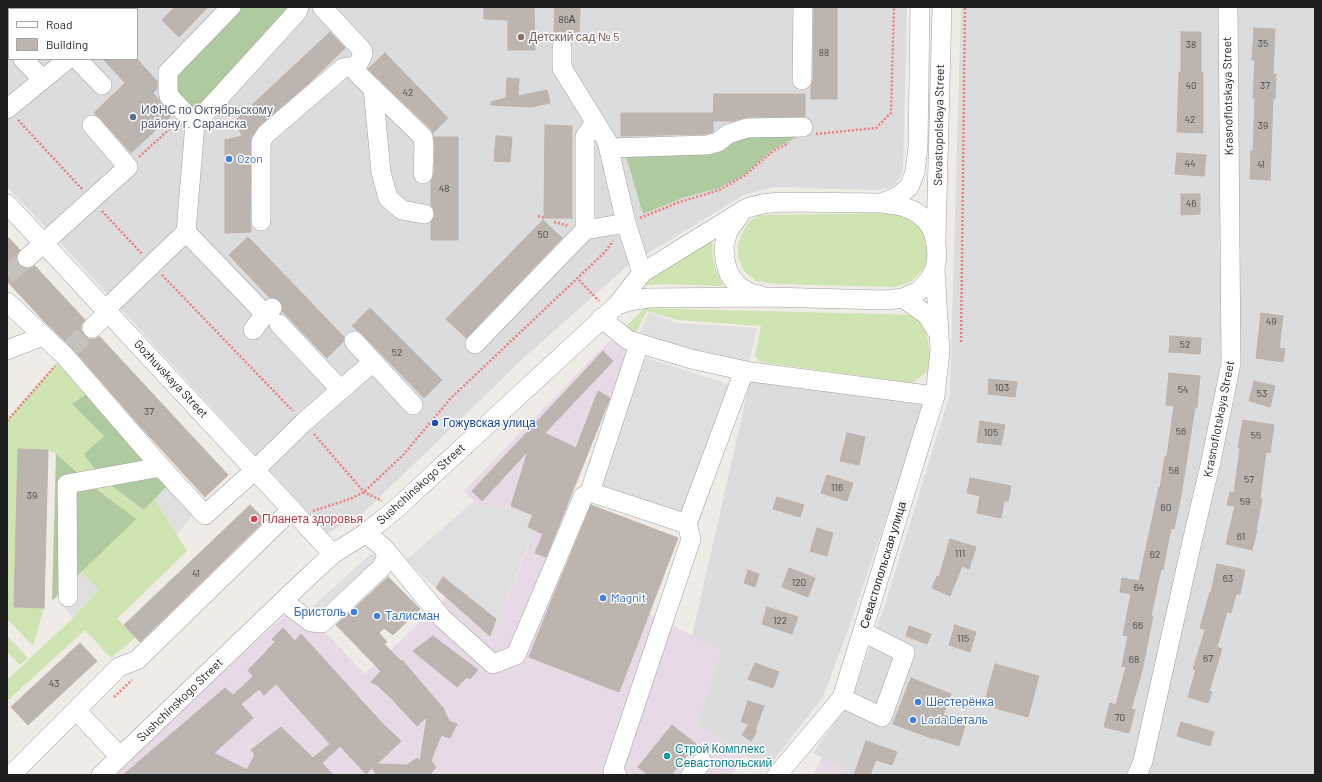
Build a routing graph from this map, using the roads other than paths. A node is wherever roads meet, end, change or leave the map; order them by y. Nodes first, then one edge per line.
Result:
1 (231, 7) edge
2 (299, 7) edge
3 (322, 7) edge
4 (803, 7) edge
5 (920, 7) edge
6 (942, 7) edge
7 (1228, 7) edge
8 (562, 47) dead end
9 (24, 60) edge
10 (67, 60) edge
11 (78, 60) edge
12 (357, 66) junction
13 (42, 79) junction
14 (802, 80) dead end
15 (102, 85) dead end
16 (373, 88) junction
17 (7, 109) edge
18 (190, 119) junction
19 (596, 122) junction
20 (92, 125) dead end
21 (803, 126) dead end
22 (609, 148) junction
23 (423, 174) dead end
24 (882, 203) junction
25 (7, 204) edge
26 (747, 208) junction
27 (424, 214) dead end
28 (261, 221) dead end
29 (626, 223) junction
30 (585, 230) junction
31 (186, 232) junction
32 (44, 243) junction
33 (936, 244) junction
34 (27, 258) tunnel mouth
35 (934, 269) junction
36 (642, 273) junction
37 (767, 297) junction
38 (903, 298) junction
39 (7, 302) edge
40 (617, 305) junction
41 (107, 310) junction
42 (272, 316) junction
43 (602, 318) junction
44 (92, 328) tunnel mouth
45 (253, 330) dead end
46 (939, 334) junction
47 (43, 336) junction
48 (354, 341) dead end
49 (475, 344) dead end
50 (640, 344) junction
51 (7, 350) edge
52 (373, 362) junction
53 (744, 371) junction
54 (341, 390) junction
55 (935, 396) junction
56 (413, 405) dead end
57 (161, 467) junction
58 (255, 470) junction
59 (590, 492) junction
60 (295, 512) junction
61 (687, 524) junction
62 (366, 533) junction
63 (385, 549) junction
64 (333, 554) junction
65 (68, 597) dead end
66 (283, 601) junction
67 (863, 632) junction
68 (842, 698) junction
69 (76, 710) junction
70 (120, 756) junction
71 (11, 775) edge
72 (100, 775) edge
73 (617, 775) edge
74 (777, 775) edge
75 (1137, 775) edge

1 - 18 street
2 - 18 street
3 - 12 street
4 - 14 street
5 - 24 street, Sevastopolskaya Street
6 - 33 street, Sevastopolskaya Street
7 - 75 street, Krasnoflotskaya Street
8 - 19 street
9 - 13 street
10 - 13 street
11 - 15 street
12 - 16 street
12 - 28 street
13 - 17 street
16 - 23 street
16 - 27 street
18 - 31 street
19 - 22 street
19 - 30 street
20 - 32 street
21 - 22 street
22 - 29 street
24 - 26 street
24 - 33 street
25 - 32 street, Gozhuvskaya Street
26 - 36 street
26 - 37 street
29 - 30 street
29 - 36 street
30 - 49 street
31 - 41 street
31 - 42 street
32 - 34 street
32 - 41 street, Gozhuvskaya Street
33 - 35 street, Sevastopolskaya Street
35 - 38 street
35 - 46 street, Севастопольская улица
36 - 40 street, Sushchinskogo Street
37 - 38 street
37 - 40 street
38 - 46 street
39 - 47 street
40 - 43 street, Sushchinskogo Street
41 - 44 street
41 - 58 street, Gozhuvskaya Street
42 - 45 street
42 - 54 street
43 - 50 street
43 - 62 street, Sushchinskogo Street
46 - 55 street, Севастопольская улица
47 - 51 street
47 - 57 street
48 - 52 street
50 - 53 street
50 - 59 street
52 - 54 street
52 - 56 street
53 - 55 street
53 - 61 street
54 - 58 street
55 - 67 street, Севастопольская улица
57 - 58 street
57 - 65 street
58 - 60 street, Gozhuvskaya Street
59 - 61 street
59 - 63 street
60 - 64 street, Gozhuvskaya Street
60 - 69 street
61 - 73 street
62 - 63 street
62 - 64 street, Sushchinskogo Street
63 - 66 street
64 - 66 street, Sushchinskogo Street
66 - 70 street, Sushchinskogo Street
67 - 68 street, Севастопольская улица
67 - 68 street
68 - 74 street, Севастопольская улица
69 - 70 street
69 - 71 street
70 - 72 street, Sushchinskogo Street

